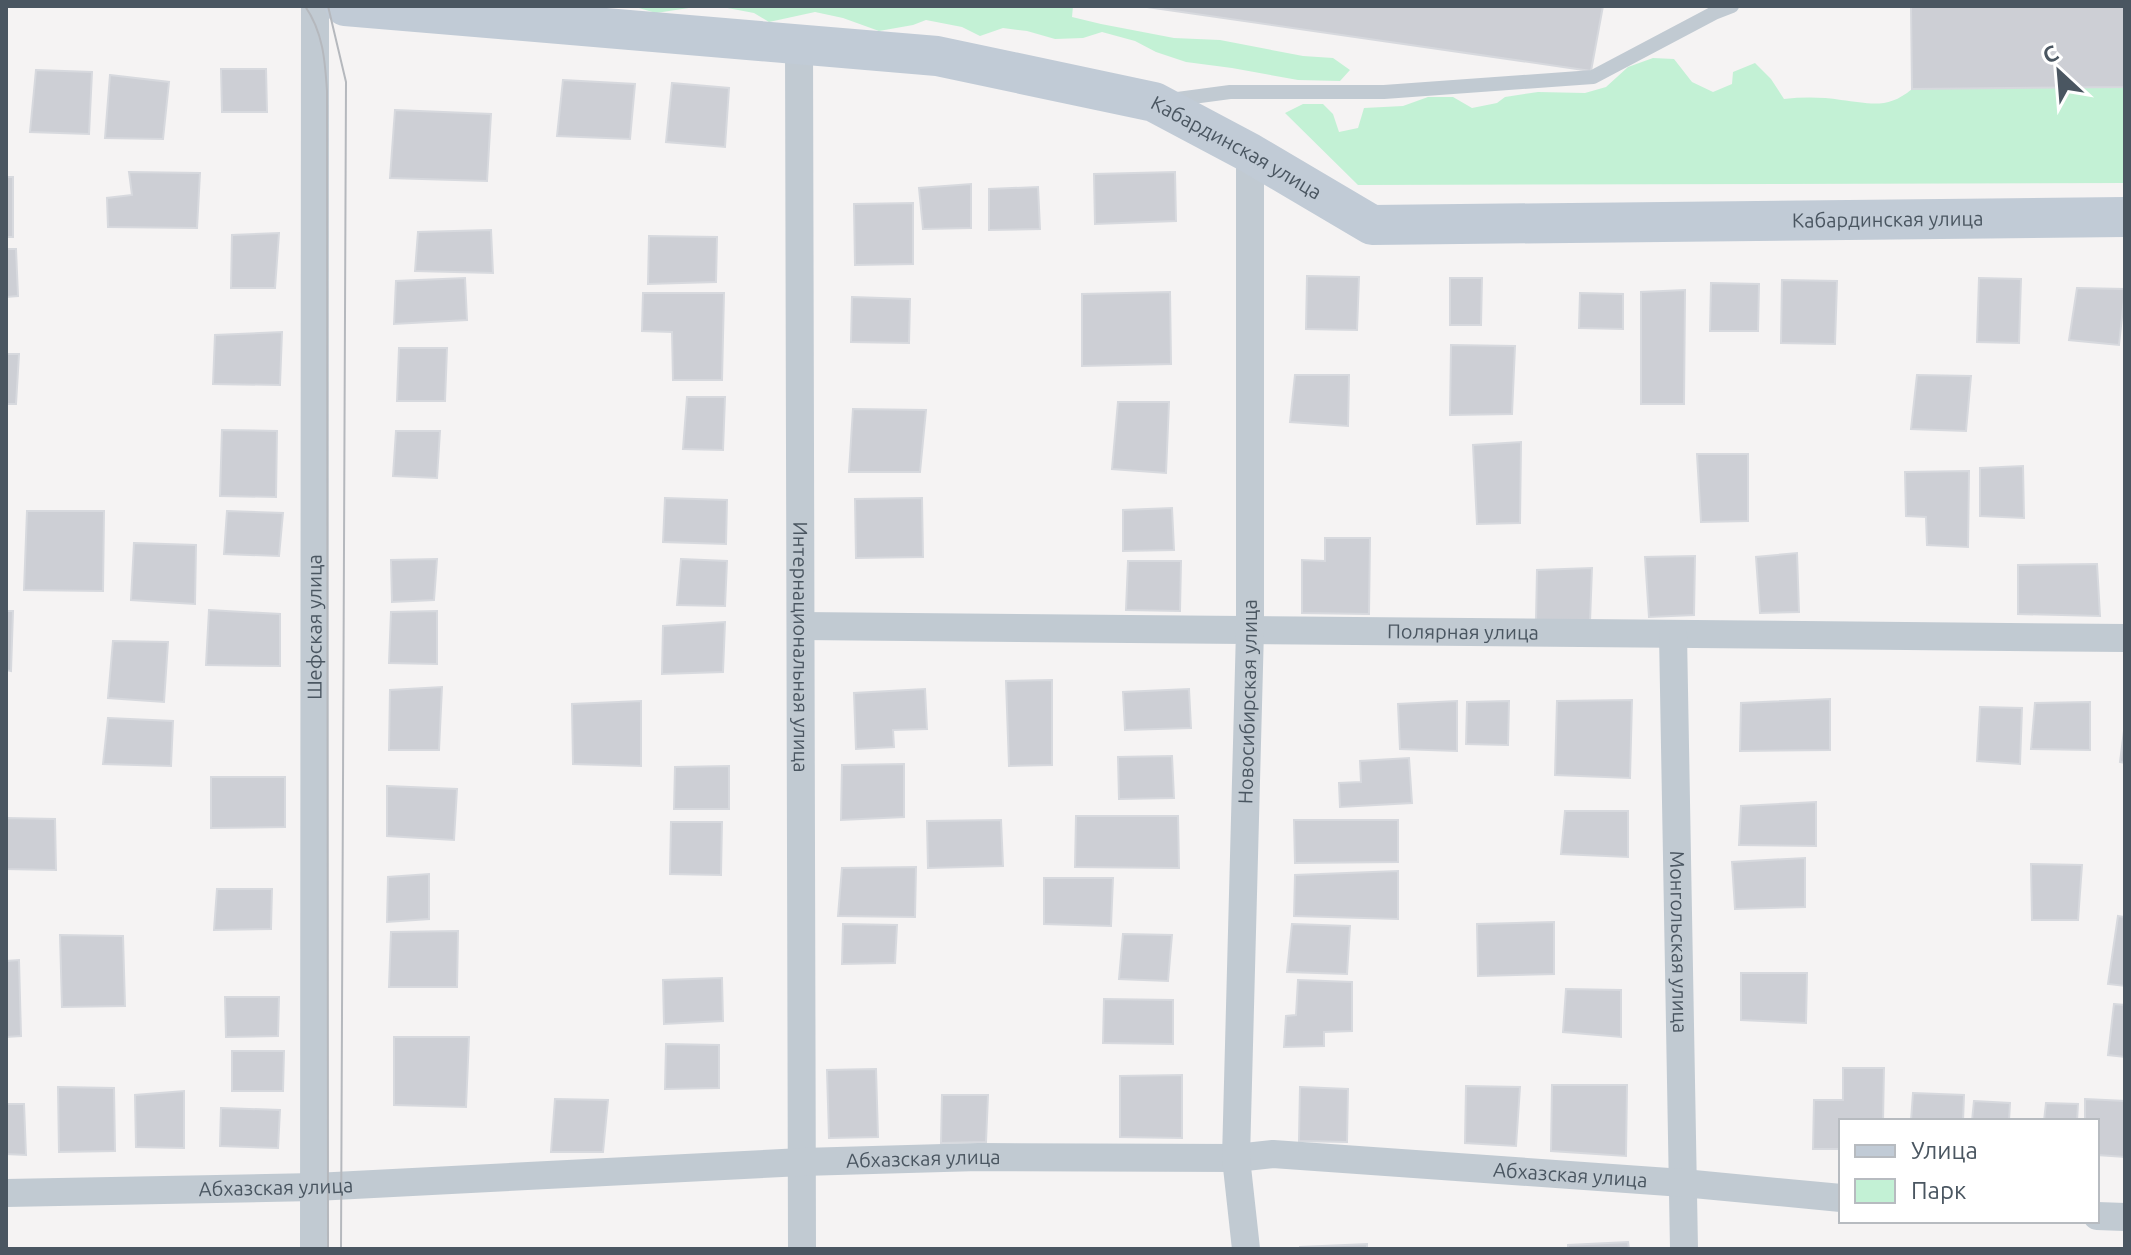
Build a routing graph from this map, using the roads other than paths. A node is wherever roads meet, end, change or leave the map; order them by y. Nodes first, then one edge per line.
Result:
1 (315, 6) edge
2 (345, 6) edge
3 (1732, 6) edge
4 (537, 14) edge
5 (799, 45) junction
6 (1154, 102) junction
7 (1250, 153) junction
8 (2125, 217) edge
9 (801, 626) junction
10 (1250, 630) junction
11 (1673, 634) junction
12 (2125, 638) edge
13 (1236, 1158) junction
14 (802, 1162) junction
15 (1683, 1183) junction
16 (315, 1187) junction
17 (6, 1193) edge
18 (1839, 1198) edge
19 (2099, 1216) edge
20 (2125, 1217) edge
21 (314, 1249) edge
22 (802, 1249) edge
23 (1246, 1249) edge
24 (1684, 1249) edge

1 - 16 street, Шефская улица
2 - 4 street, Кабардинская улица
3 - 6 lane
4 - 5 street, Кабардинская улица
5 - 6 street, Кабардинская улица
5 - 9 street, Интернациональная улица
6 - 7 street, Кабардинская улица
7 - 8 street, Кабардинская улица
7 - 10 street, Новосибирская улица
9 - 10 street, Полярная улица
9 - 14 street, Интернациональная улица
10 - 11 street, Полярная улица
10 - 13 street, Новосибирская улица
11 - 12 street, Полярная улица
11 - 15 street, Монгольская улица
13 - 14 street, Абхазская улица
13 - 15 street, Абхазская улица
13 - 23 street, Новосибирская улица
14 - 16 street, Абхазская улица
14 - 22 street, Интернациональная улица
15 - 18 street, Абхазская улица
15 - 24 street, Монгольская улица
16 - 17 street, Абхазская улица
16 - 21 street, Шефская улица
19 - 20 street

